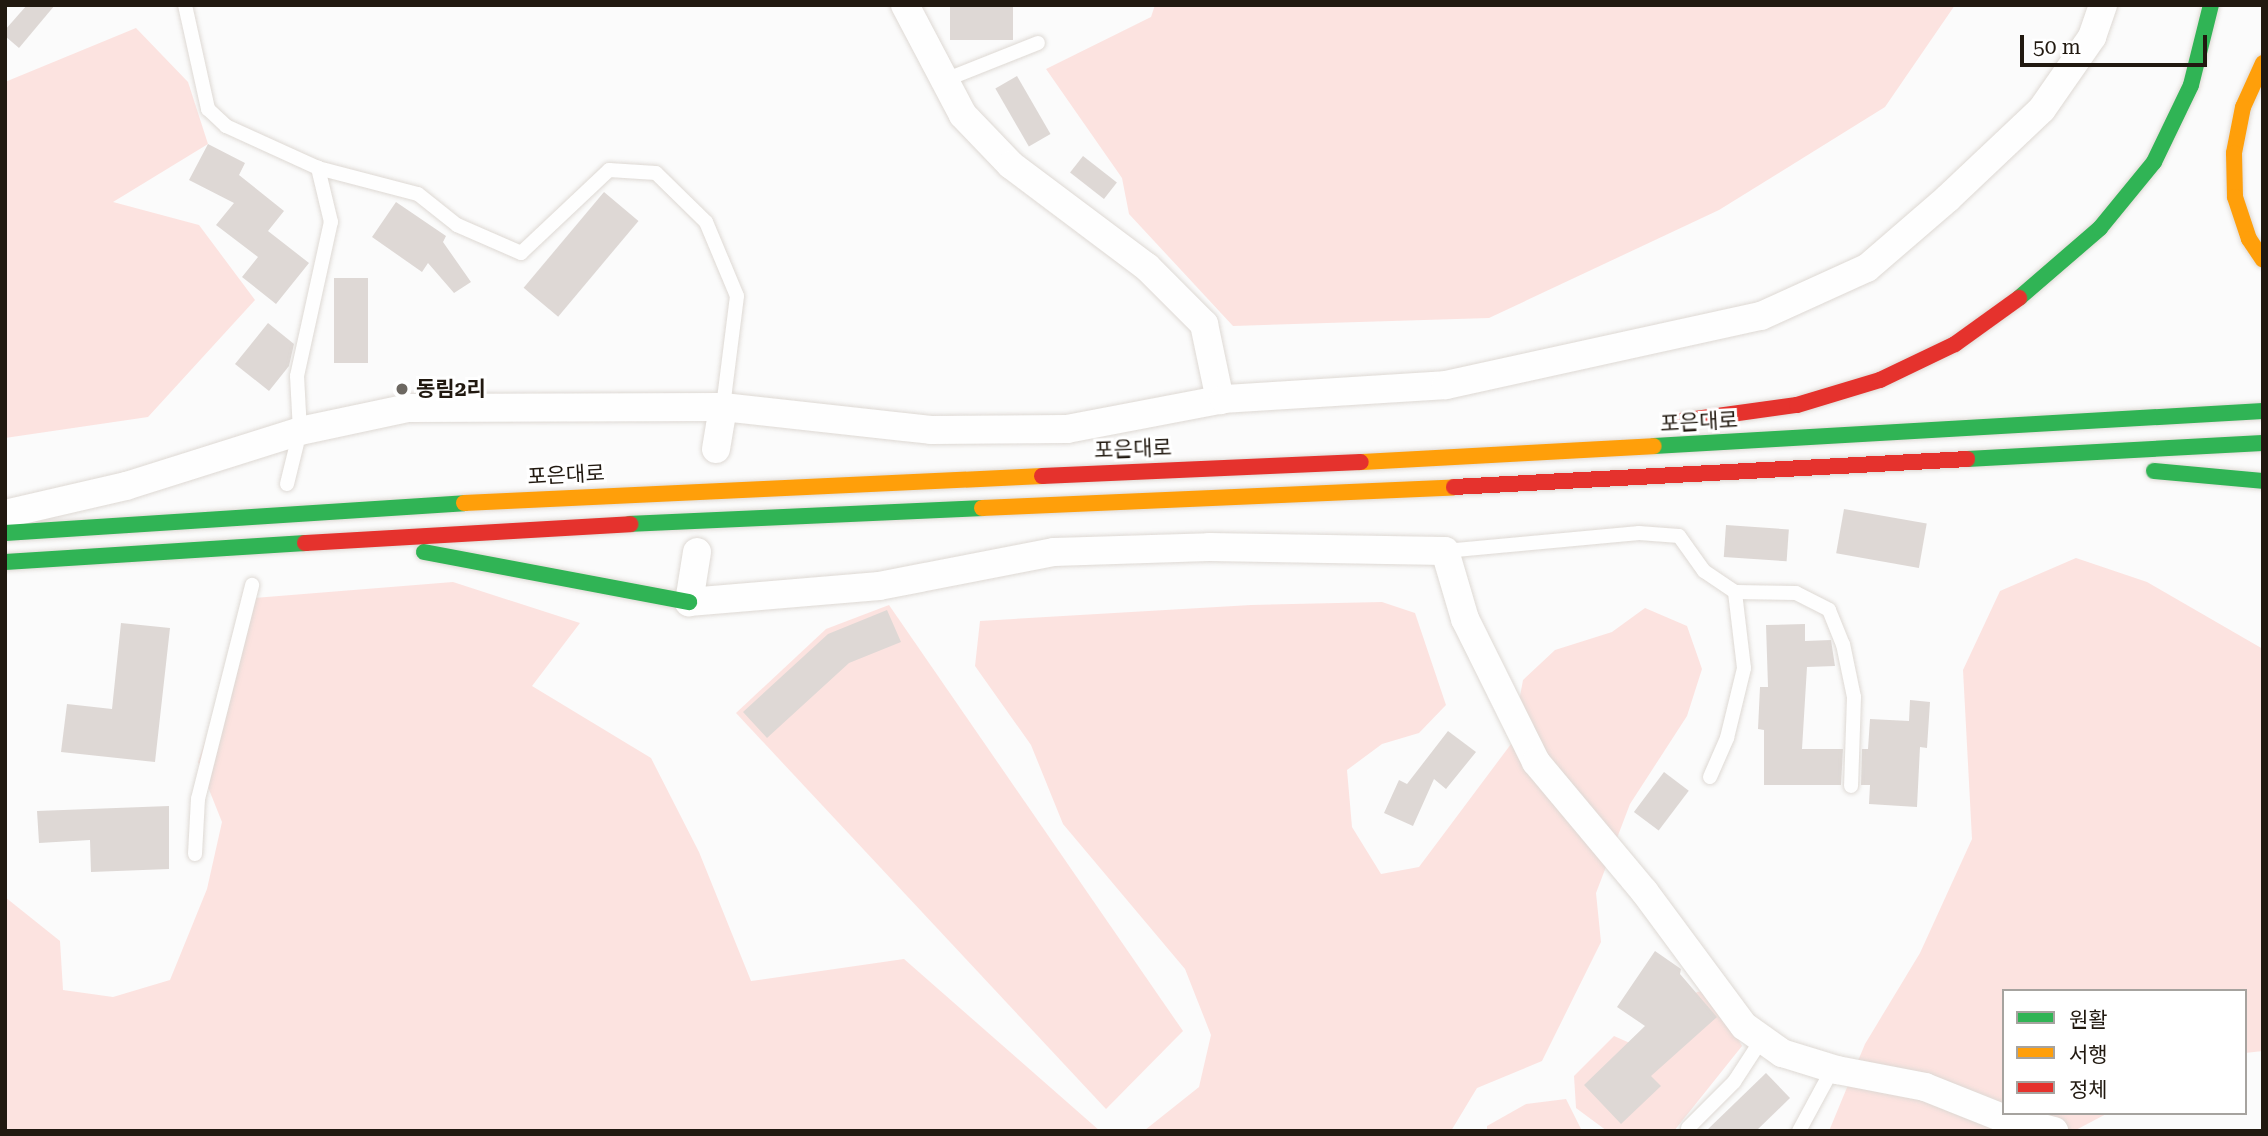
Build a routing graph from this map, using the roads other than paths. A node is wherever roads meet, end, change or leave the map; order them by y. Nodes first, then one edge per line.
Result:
1 (185, 5) edge
2 (905, 5) edge
3 (2103, 5) edge
4 (2211, 5) edge
5 (1038, 43) dead end
6 (2263, 63) edge
7 (945, 80) junction
8 (318, 167) junction
9 (2263, 260) edge
10 (1220, 400) junction
11 (723, 407) junction
12 (2263, 411) edge
13 (1659, 425) dead end
14 (1618, 430) dead end
15 (300, 431) junction
16 (2263, 443) edge
17 (716, 449) dead end
18 (1396, 461) junction
19 (1791, 468) junction
20 (2082, 470) dead end
21 (2137, 471) dead end
22 (2263, 481) edge
23 (287, 484) dead end
24 (5, 514) edge
25 (5, 533) edge
26 (303, 545) junction
27 (1446, 551) junction
28 (698, 552) dead end
29 (5, 562) edge
30 (252, 585) dead end
31 (1735, 592) junction
32 (689, 602) junction
33 (1710, 777) dead end
34 (1851, 786) dead end
35 (195, 855) dead end
36 (1762, 1039) junction
37 (1833, 1068) junction
38 (1688, 1128) dead end
39 (1799, 1131) edge
40 (2054, 1131) edge

1 - 8 lane
2 - 7 street
3 - 10 street
4 - 13 highway
5 - 7 lane
6 - 9 highway
7 - 10 street
8 - 11 lane
8 - 15 lane
10 - 11 street
11 - 15 street
11 - 17 street
12 - 18 highway, 포은대로
14 - 18 highway
15 - 23 lane
15 - 24 street
16 - 19 highway
18 - 25 highway, 포은대로
19 - 20 highway
19 - 26 highway
21 - 22 highway
26 - 29 highway
26 - 32 highway
27 - 31 lane
27 - 32 street
27 - 36 street
28 - 32 street
30 - 35 lane
31 - 33 lane
31 - 34 lane
36 - 37 street
36 - 38 lane
37 - 39 lane
37 - 40 street

